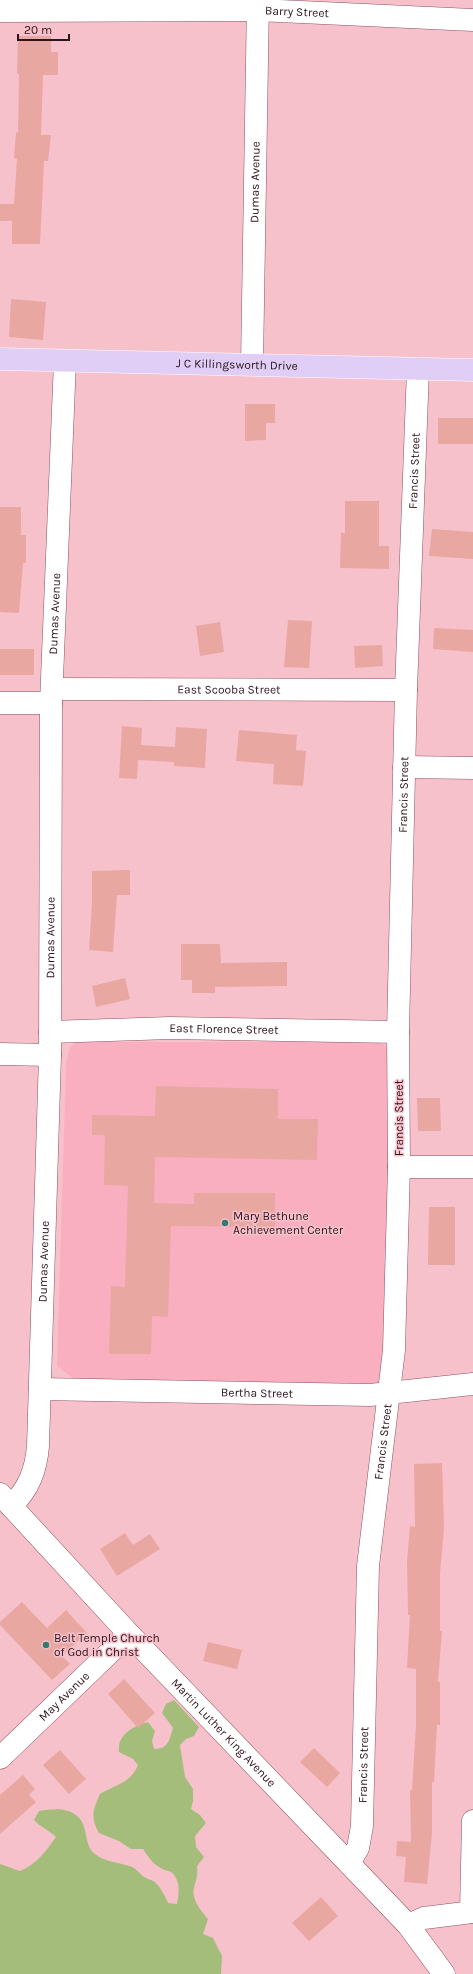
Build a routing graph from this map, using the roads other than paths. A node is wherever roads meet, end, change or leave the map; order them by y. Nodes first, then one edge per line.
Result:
1 (258, 5) edge
2 (0, 11) edge
3 (473, 20) edge
4 (0, 359) edge
5 (65, 361) junction
6 (252, 364) junction
7 (418, 369) junction
8 (473, 370) edge
9 (406, 690) junction
10 (51, 696) junction
11 (0, 703) edge
12 (404, 767) junction
13 (473, 768) edge
14 (50, 1032) junction
15 (398, 1032) junction
16 (0, 1054) edge
17 (50, 1055) junction
18 (399, 1167) junction
19 (473, 1167) edge
20 (473, 1384) edge
21 (40, 1388) junction
22 (390, 1393) junction
23 (6, 1500) edge
24 (129, 1634) junction
25 (0, 1758) edge
26 (473, 1821) edge
27 (349, 1863) junction
28 (472, 1912) edge
29 (408, 1926) junction
30 (444, 1974) edge

1 - 2 street, Barry Street
1 - 3 street, Barry Street
1 - 6 street, Dumas Avenue
4 - 5 main road, J C Killingsworth Drive
5 - 6 main road, J C Killingsworth Drive
5 - 10 street, Dumas Avenue
6 - 7 main road, J C Killingsworth Drive
7 - 8 main road, J C Killingsworth Drive
7 - 9 street, Francis Street
9 - 10 street, East Scooba Street
9 - 12 street, Francis Street
10 - 11 street, East Scooba Street
10 - 14 street, Dumas Avenue
12 - 13 street
12 - 15 street, Francis Street
14 - 15 street, East Florence Street
14 - 17 street, Dumas Avenue
15 - 18 street, Francis Street
16 - 17 street
17 - 21 street, Dumas Avenue
18 - 19 street
18 - 22 street, Francis Street
20 - 22 street, Bertha Street
21 - 22 street, Bertha Street
21 - 23 street, Dumas Avenue
22 - 27 street, Francis Street
23 - 24 street, Martin Luther King Avenue
24 - 25 street, May Avenue
24 - 27 street, Martin Luther King Avenue
26 - 28 street
27 - 29 street, Martin Luther King Avenue
28 - 29 street
29 - 30 street, Martin Luther King Avenue

